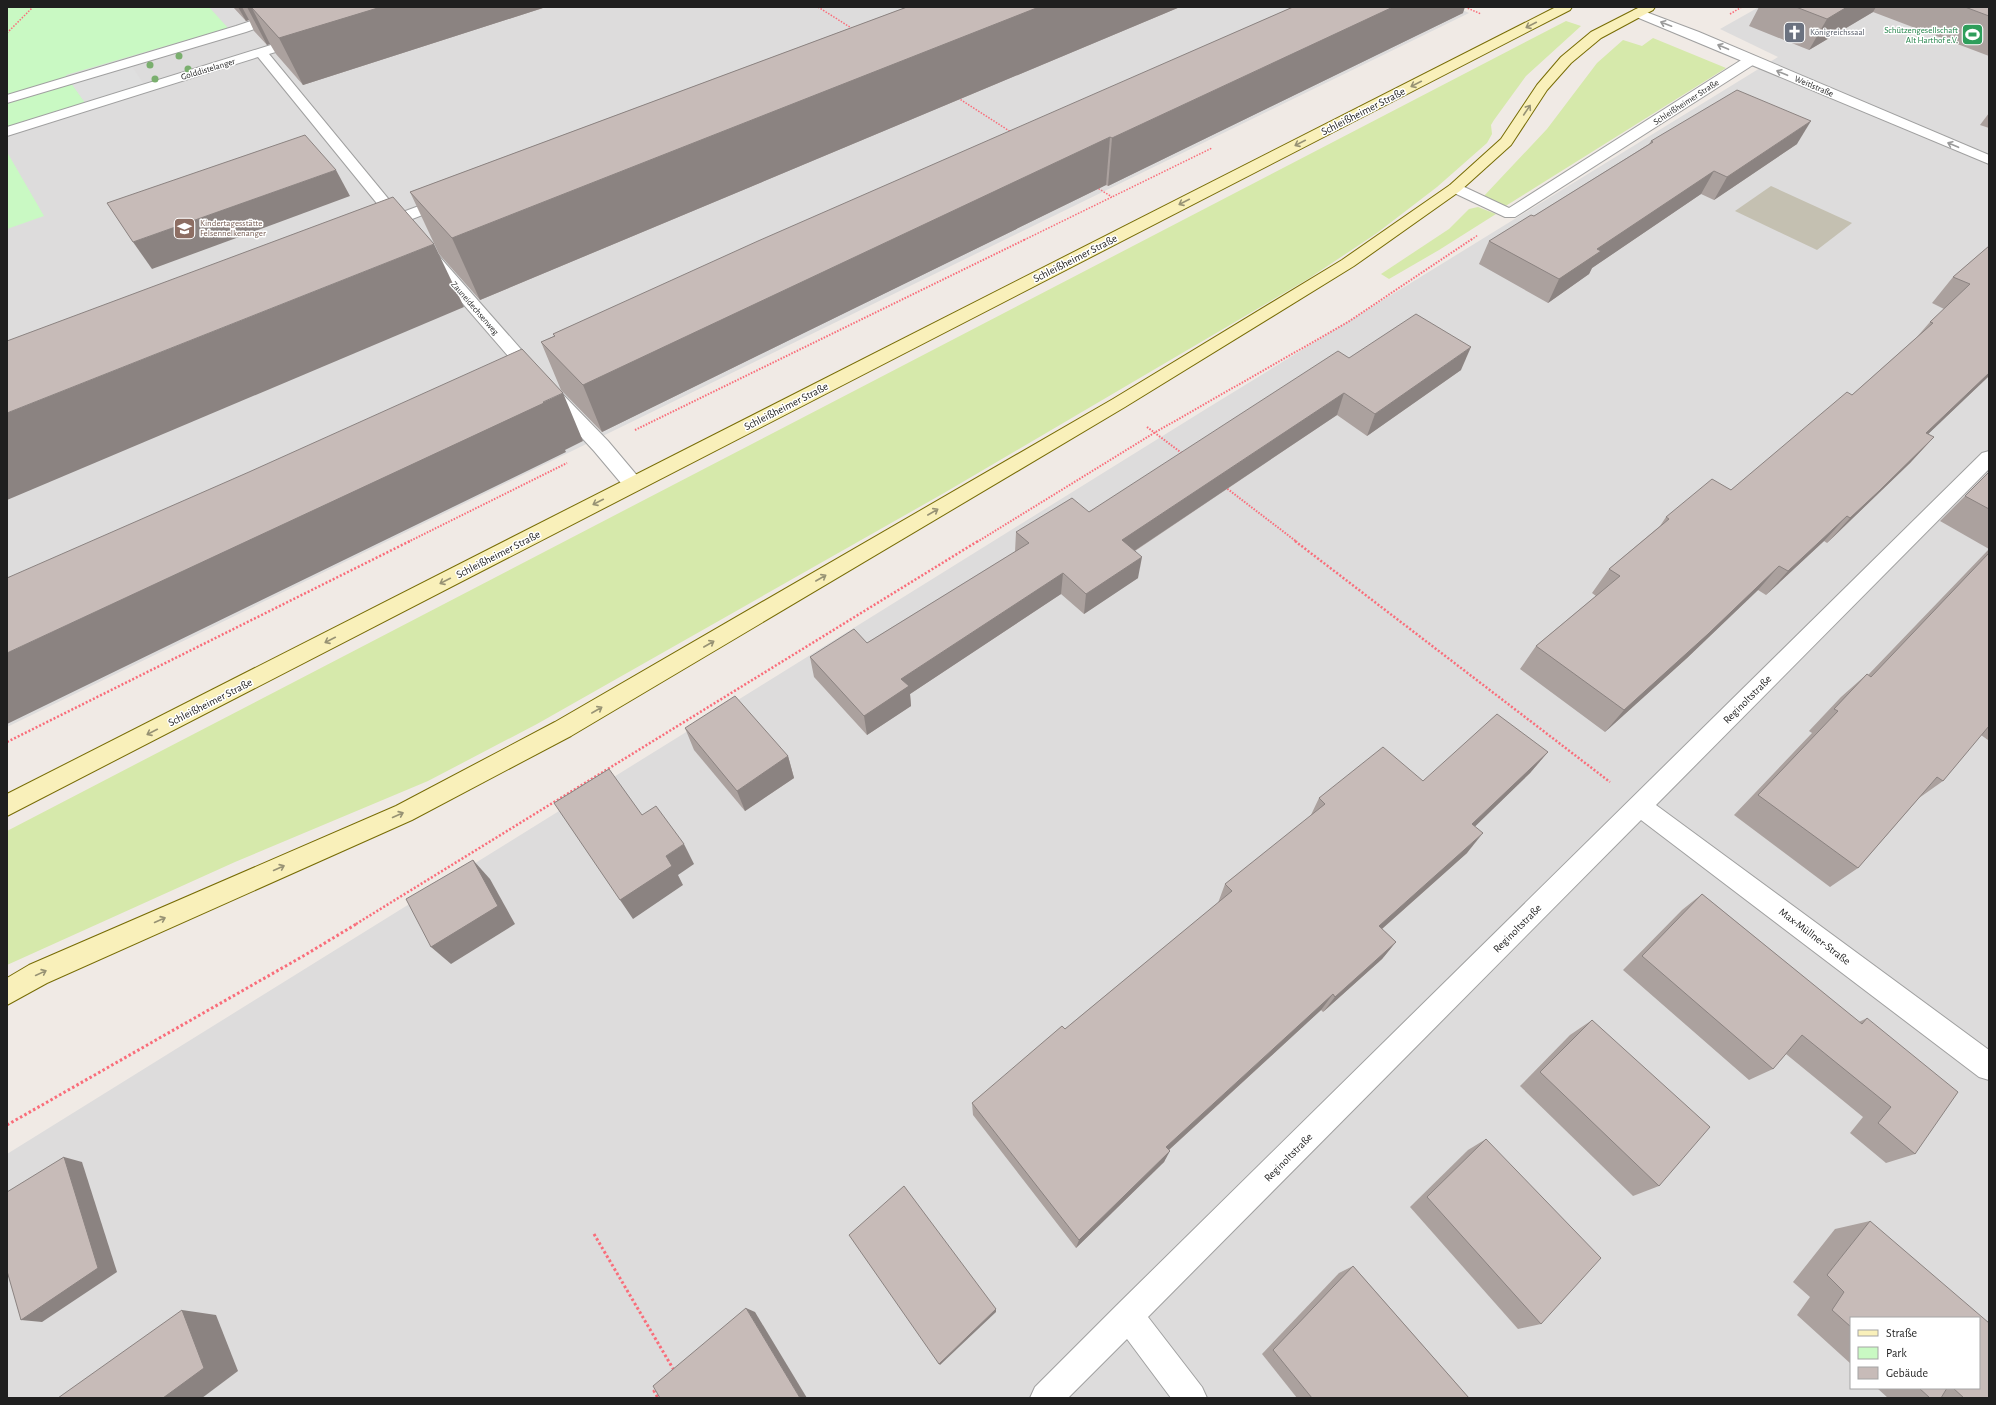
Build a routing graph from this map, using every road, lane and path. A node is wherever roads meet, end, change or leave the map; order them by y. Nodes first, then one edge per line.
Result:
1 (34, 7) edge
2 (304, 7) edge
3 (818, 7) edge
4 (1465, 7) edge
5 (1566, 7) edge
6 (1621, 7) edge
7 (1644, 10) edge
8 (1486, 12) dead end
9 (1481, 14) junction
10 (1474, 18) dead end
11 (7, 33) edge
12 (858, 33) edge
13 (283, 46) edge
14 (261, 53) junction
15 (1751, 60) junction
16 (958, 98) dead end
17 (7, 99) edge
18 (7, 132) edge
19 (1011, 132) edge
20 (1215, 146) dead end
21 (1989, 160) edge
22 (1093, 186) edge
23 (1455, 188) junction
24 (457, 197) edge
25 (1112, 197) junction
26 (1510, 214) junction
27 (398, 219) junction
28 (368, 230) edge
29 (1120, 403) junction
30 (1154, 433) junction
31 (601, 446) junction
32 (1186, 457) edge
33 (1989, 458) edge
34 (633, 484) junction
35 (1223, 486) edge
36 (7, 742) edge
37 (7, 806) edge
38 (1640, 806) junction
39 (7, 992) edge
40 (1989, 1067) edge
41 (7, 1125) edge
42 (594, 1234) dead end
43 (1128, 1316) junction
44 (670, 1376) edge
45 (659, 1386) edge
46 (658, 1398) edge
47 (1046, 1398) edge
48 (1191, 1398) edge

1 - 11 path
2 - 17 street
3 - 12 path
4 - 9 path
5 -> 34 main road, Schleißheimer Straße
6 - 7 main road
15 -> 7 street, Weitlstraße
23 -> 7 main road
8 - 9 path
9 - 10 path
13 - 14 street, Golddistelanger
14 - 18 street, Golddistelanger
14 - 27 street, Zauneidechsenweg
21 -> 15 street, Weitlstraße
15 - 26 street, Schleißheimer Straße
16 - 19 path
20 - 25 path
22 - 25 path
23 - 26 street
23 - 29 main road
24 - 27 street
25 - 31 path
26 - 30 path
27 - 28 street
27 - 31 street, Zauneidechsenweg
29 - 30 path
39 -> 29 main road
30 - 32 path
30 - 41 path
31 - 34 street, Zauneidechsenweg
31 - 36 path
33 - 38 street, Reginoltstraße
34 -> 37 main road, Schleißheimer Straße
35 - 38 path
38 - 40 street, Max-Müllner-Straße
38 - 43 street, Reginoltstraße
42 - 44 path
43 - 47 street, Reginoltstraße
43 - 48 street
45 - 46 path

